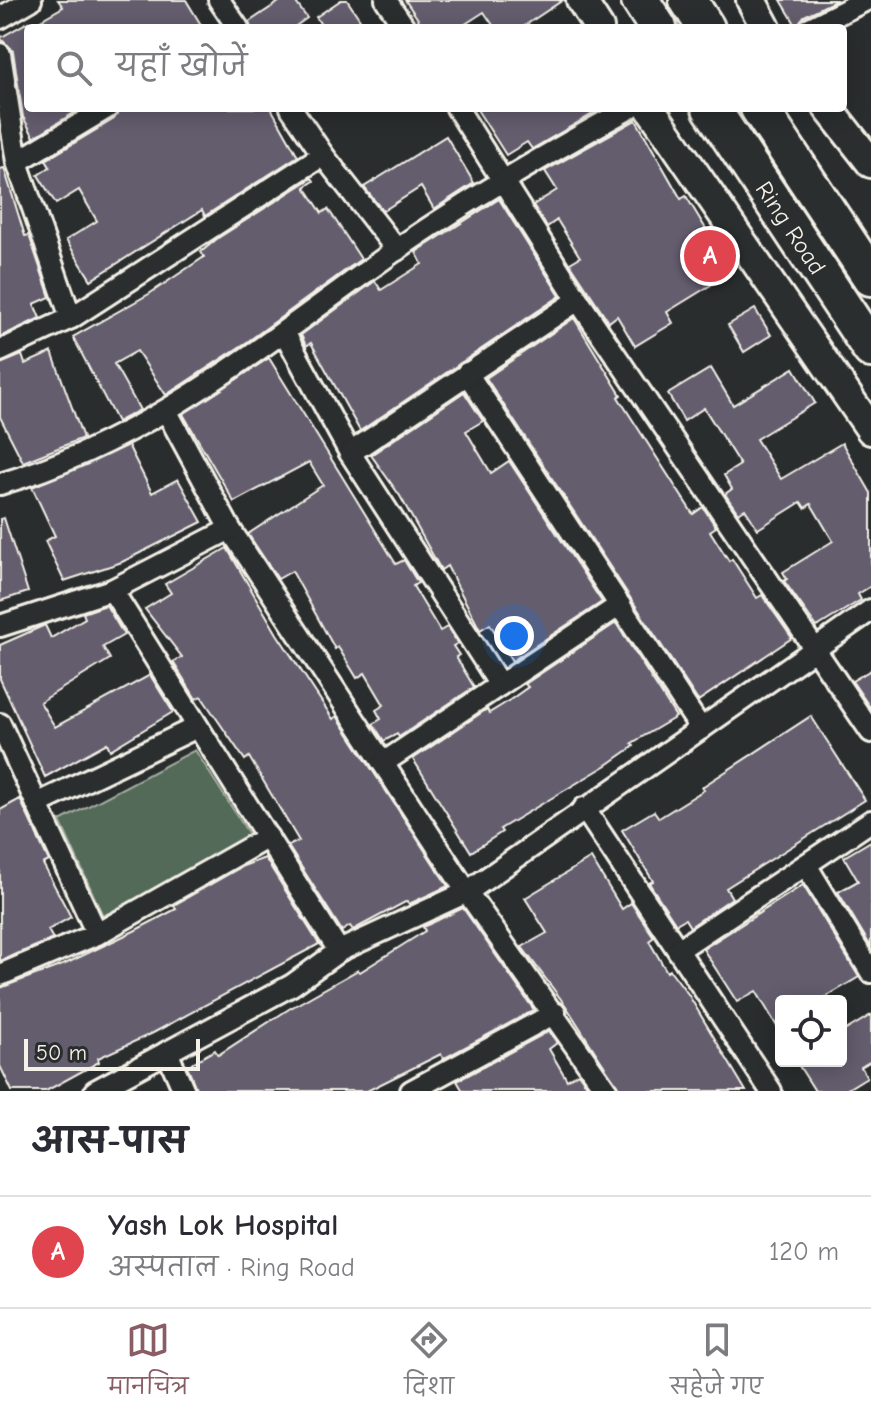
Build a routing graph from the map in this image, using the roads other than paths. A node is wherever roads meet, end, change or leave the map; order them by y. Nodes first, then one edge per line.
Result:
1 (31, 0) edge
2 (219, 0) edge
3 (386, 0) edge
4 (581, 0) edge
5 (640, 0) edge
6 (688, 0) edge
7 (751, 0) edge
8 (866, 0) edge
9 (0, 18) edge
10 (235, 24) edge
11 (402, 24) edge
12 (596, 24) edge
13 (655, 24) edge
14 (703, 24) edge
15 (764, 24) edge
16 (818, 24) edge
17 (0, 54) edge
18 (100, 112) edge
19 (294, 112) edge
20 (460, 112) edge
21 (623, 112) edge
22 (653, 112) edge
23 (714, 112) edge
24 (762, 112) edge
25 (831, 112) edge
26 (323, 155) junction
27 (17, 162) junction
28 (871, 163) edge
29 (502, 178) junction
30 (397, 250) junction
31 (871, 277) edge
32 (578, 300) junction
33 (71, 318) junction
34 (284, 332) junction
35 (871, 349) edge
36 (0, 351) edge
37 (467, 373) junction
38 (167, 412) junction
39 (871, 430) edge
40 (350, 453) junction
41 (0, 484) edge
42 (230, 529) junction
43 (112, 590) junction
44 (620, 605) junction
45 (871, 610) edge
46 (0, 626) edge
47 (816, 649) junction
48 (500, 685) junction
49 (0, 724) edge
50 (197, 727) junction
51 (701, 729) junction
52 (871, 732) edge
53 (383, 763) junction
54 (37, 804) junction
55 (584, 808) junction
56 (871, 821) edge
57 (268, 837) junction
58 (806, 865) junction
59 (467, 892) junction
60 (97, 934) junction
61 (678, 950) junction
62 (339, 951) junction
63 (871, 972) edge
64 (0, 975) edge
65 (555, 1013) junction
66 (167, 1052) junction
67 (440, 1083) edge
68 (95, 1091) edge
69 (184, 1091) edge
70 (411, 1091) edge
71 (607, 1091) edge
72 (771, 1091) edge

1 - 9 street
2 - 10 street
3 - 11 street
4 - 12 street
5 - 13 highway
6 - 14 highway
7 - 15 street
8 - 16 street
17 - 27 street
18 - 27 street
19 - 26 street
20 - 29 street
21 - 29 street
22 - 39 street
23 - 35 highway, Ring Road
24 - 31 highway, Ring Road
25 - 28 street
26 - 30 street
26 - 33 street
27 - 33 street
29 - 30 street
29 - 32 street
30 - 34 street
32 - 37 street
32 - 47 street
33 - 36 street
34 - 38 street
34 - 40 street
37 - 40 street
37 - 44 street
38 - 41 street
38 - 42 street
40 - 48 street
42 - 43 street
42 - 53 street
43 - 46 street
43 - 50 street
44 - 48 street
44 - 51 street
45 - 47 street
47 - 51 street
47 - 52 street
48 - 53 street
49 - 54 street
50 - 54 street
50 - 57 street
51 - 55 street
53 - 59 street
54 - 60 street
55 - 59 street
55 - 61 street
56 - 58 street
57 - 60 street
57 - 62 street
58 - 61 street
58 - 63 street
59 - 62 street
59 - 65 street
60 - 64 street
61 - 72 street
62 - 66 street
65 - 67 street
65 - 71 street
66 - 68 street
66 - 69 street
67 - 70 street

